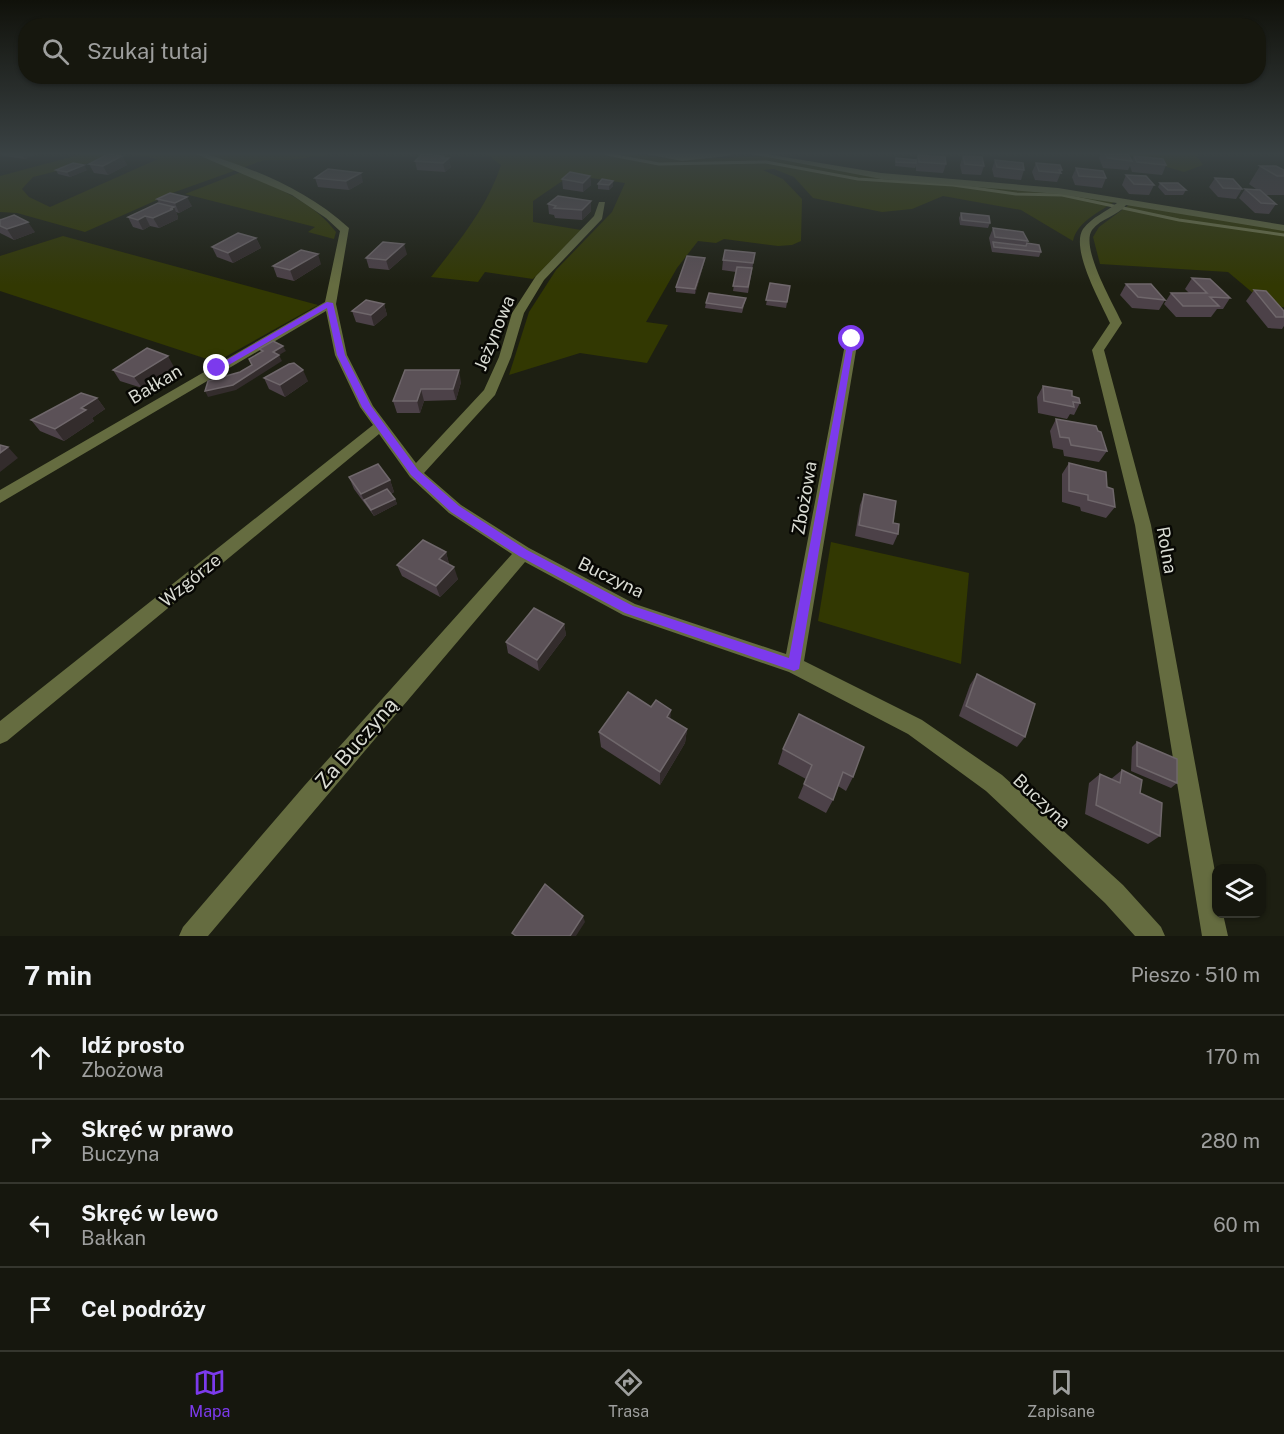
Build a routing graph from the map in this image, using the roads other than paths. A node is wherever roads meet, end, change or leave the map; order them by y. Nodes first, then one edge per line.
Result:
1 (304, 198) edge
2 (1088, 198) edge
3 (602, 204) dead end
4 (1120, 205) junction
5 (1284, 228) edge
6 (330, 303) junction
7 (852, 339) dead end
8 (380, 426) junction
9 (414, 473) junction
10 (0, 497) edge
11 (523, 553) junction
12 (794, 665) junction
13 (0, 734) edge
14 (192, 936) edge
15 (1152, 936) edge
16 (1215, 936) edge

1 - 6 street, Buczyna
2 - 4 street
3 - 9 street, Jeżynowa
4 - 5 street
4 - 16 street, Rolna
6 - 8 street, Buczyna
6 - 10 street, Bałkan
7 - 12 street, Zbożowa
8 - 9 street, Buczyna
8 - 13 street, Wzgórze
9 - 11 street, Buczyna
11 - 12 street, Buczyna
11 - 14 street, Za Buczyną
12 - 15 street, Buczyna

